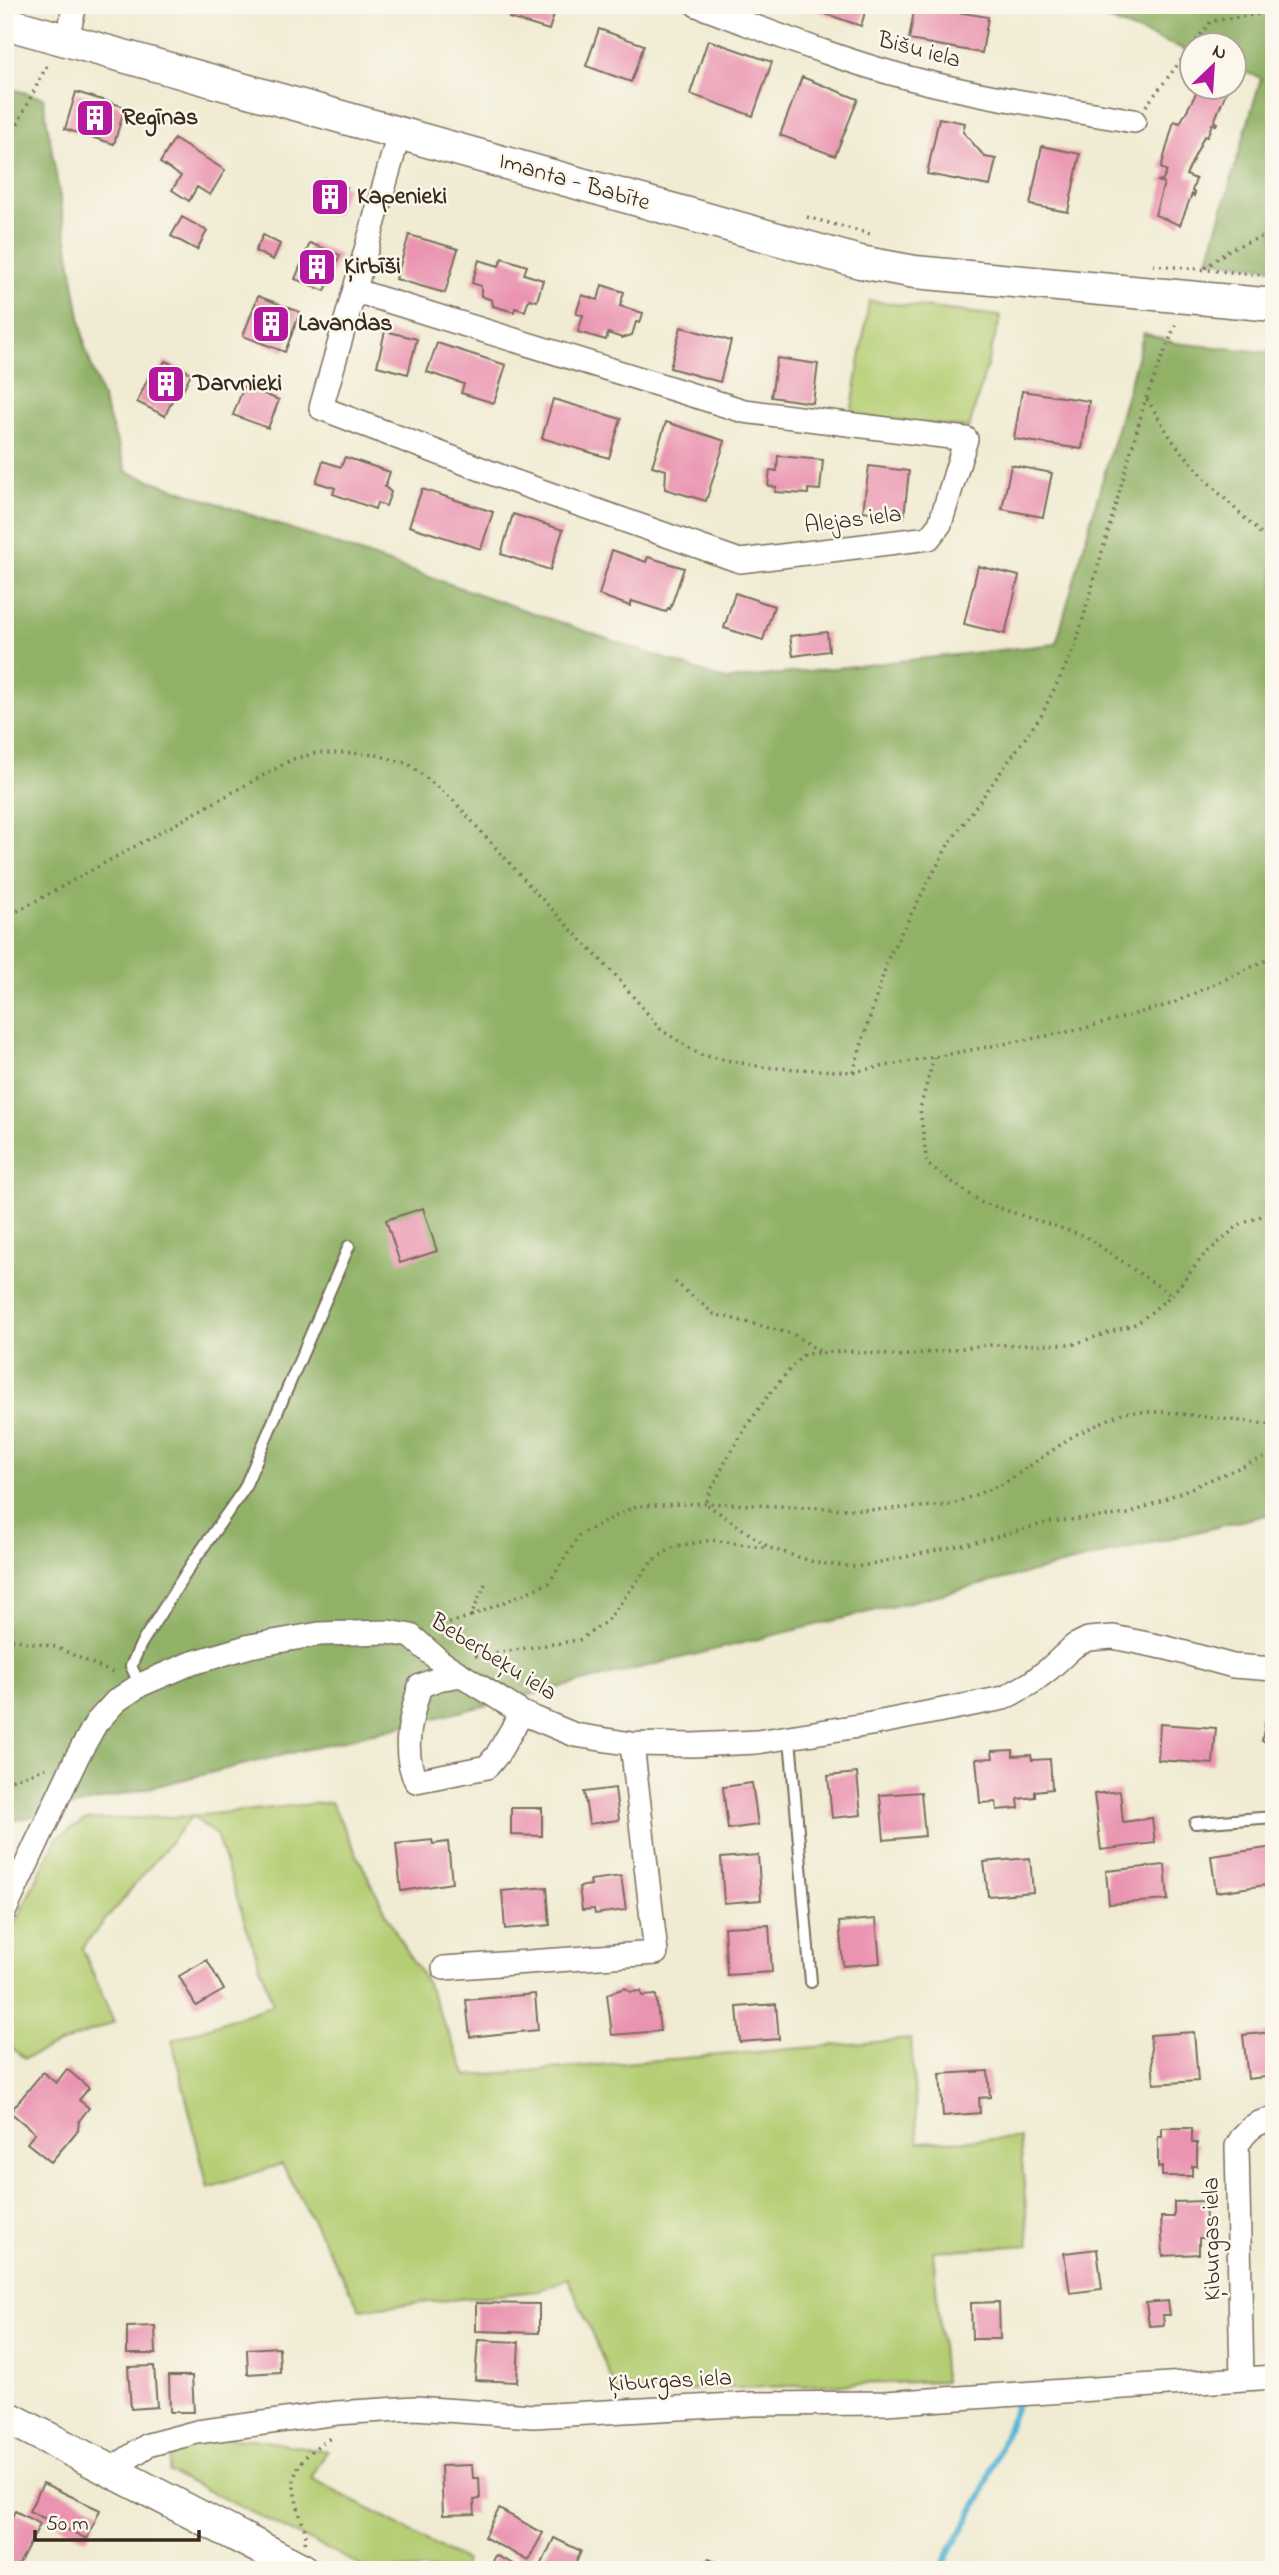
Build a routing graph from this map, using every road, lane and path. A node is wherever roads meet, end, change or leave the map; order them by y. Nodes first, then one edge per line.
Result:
1 (75, 5) edge
2 (697, 5) edge
3 (1274, 12) edge
4 (5, 23) edge
5 (1203, 32) edge
6 (66, 41) junction
7 (1178, 64) edge
8 (1134, 121) joint
9 (399, 134) junction
10 (5, 149) edge
11 (807, 217) dead end
12 (1274, 232) edge
13 (886, 239) dead end
14 (1205, 269) junction
15 (1274, 276) edge
16 (1150, 279) junction
17 (356, 291) junction
18 (1188, 296) junction
19 (1274, 305) edge
20 (1146, 398) junction
21 (1274, 543) edge
22 (5, 918) edge
23 (1274, 957) edge
24 (934, 1057) junction
25 (853, 1072) junction
26 (1274, 1211) edge
27 (349, 1246) dead end
28 (675, 1282) dead end
29 (1172, 1295) junction
30 (821, 1353) junction
31 (1274, 1425) edge
32 (1274, 1453) edge
33 (705, 1503) junction
34 (770, 1548) junction
35 (486, 1582) dead end
36 (471, 1616) junction
37 (411, 1636) junction
38 (5, 1638) edge
39 (441, 1662) junction
40 (1274, 1669) edge
41 (462, 1675) junction
42 (140, 1685) junction
43 (522, 1713) junction
44 (790, 1738) junction
45 (632, 1744) junction
46 (76, 1757) junction
47 (5, 1782) edge
48 (1274, 1817) edge
49 (1195, 1823) dead end
50 (5, 1910) edge
51 (443, 1968) dead end
52 (811, 1982) dead end
53 (1274, 2120) edge
54 (1274, 2377) edge
55 (1242, 2379) junction
56 (5, 2416) edge
57 (342, 2434) dead end
58 (110, 2470) junction
59 (302, 2569) edge

1 - 6 street
2 - 8 street, Bišu iela
3 - 5 path
4 - 6 main road, Imanta - Babīte
6 - 9 main road, Imanta - Babīte
6 - 10 path
7 - 8 path
9 - 16 main road, Imanta - Babīte
9 - 17 street
11 - 13 path
12 - 14 path
14 - 15 path
14 - 16 path
14 - 18 path
16 - 18 main road, Imanta - Babīte
17 - 17 street, Alejas iela
18 - 19 main road, Imanta - Babīte
18 - 20 path
20 - 21 path
20 - 25 path
22 - 25 path
23 - 24 path
24 - 25 path
24 - 29 path
26 - 29 path
27 - 42 lane
28 - 30 path
29 - 30 path
30 - 33 path
31 - 33 path
32 - 34 path
33 - 34 path
33 - 36 path
34 - 39 path
35 - 36 path
36 - 37 path
37 - 39 street, Beberbeķu iela
37 - 42 street, Beberbeķu iela
38 - 42 path
39 - 41 street, Beberbeķu iela
40 - 44 street, Beberbeķu iela
41 - 43 street, Beberbeķu iela
41 - 43 street
42 - 46 street, Beberbeķu iela
43 - 45 street, Beberbeķu iela
44 - 45 street, Beberbeķu iela
44 - 52 lane
45 - 51 street
46 - 47 path
46 - 50 street, Beberbeķu iela
48 - 49 lane
53 - 55 street, Ķiburgas iela
54 - 55 street, Ķiburgas iela
55 - 58 street, Ķiburgas iela
56 - 58 main road
57 - 59 path
58 - 59 main road

